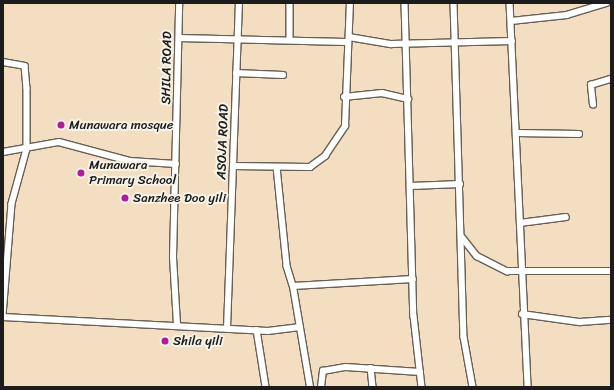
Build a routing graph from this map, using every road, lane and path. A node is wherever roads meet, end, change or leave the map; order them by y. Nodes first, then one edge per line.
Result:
1 (179, 3) edge
2 (239, 3) edge
3 (290, 3) edge
4 (350, 3) edge
5 (405, 3) edge
6 (454, 3) edge
7 (510, 3) edge
8 (606, 3) edge
9 (511, 20) junction
10 (179, 38) junction
11 (238, 40) junction
12 (290, 40) junction
13 (348, 40) junction
14 (454, 41) junction
15 (512, 41) junction
16 (406, 42) junction
17 (3, 62) edge
18 (236, 73) junction
19 (283, 75) dead end
20 (611, 79) edge
21 (344, 97) junction
22 (408, 99) junction
23 (593, 105) dead end
24 (517, 133) junction
25 (579, 134) dead end
26 (27, 149) junction
27 (3, 152) edge
28 (176, 164) junction
29 (233, 166) junction
30 (277, 167) junction
31 (460, 184) junction
32 (411, 186) junction
33 (566, 217) dead end
34 (520, 223) junction
35 (462, 237) junction
36 (611, 271) edge
37 (521, 272) junction
38 (413, 279) junction
39 (293, 286) junction
40 (522, 314) junction
41 (3, 317) edge
42 (611, 320) edge
43 (177, 325) junction
44 (300, 327) junction
45 (228, 329) junction
46 (257, 330) junction
47 (371, 368) junction
48 (420, 372) junction
49 (266, 387) edge
50 (310, 387) edge
51 (321, 387) edge
52 (373, 387) edge
53 (422, 387) edge
54 (473, 387) edge
55 (528, 387) edge

1 - 10 street, SHILA ROAD
2 - 11 street, ASOJA ROAD
3 - 12 street
4 - 13 street
5 - 16 street
6 - 14 street
7 - 9 street
8 - 9 street
9 - 15 street
10 - 11 street
10 - 28 street, SHILA ROAD
11 - 12 street
11 - 18 street, ASOJA ROAD
12 - 13 street
13 - 16 street
13 - 21 street
14 - 15 street
14 - 16 street
14 - 31 street
15 - 24 street
16 - 22 street
17 - 26 street
18 - 19 street
18 - 29 street, ASOJA ROAD
20 - 23 street
21 - 22 street
21 - 30 street
22 - 32 street
24 - 25 street
24 - 34 street
26 - 27 street
26 - 28 street
26 - 41 street
28 - 43 street, SHILA ROAD
29 - 30 street
29 - 45 street, ASOJA ROAD
30 - 39 street
31 - 32 street
31 - 35 street
32 - 38 street
33 - 34 street
34 - 37 street
35 - 37 street
35 - 54 street
36 - 37 street
37 - 40 street
38 - 39 street
38 - 48 street
39 - 44 street
40 - 42 street
40 - 55 street
41 - 43 street
43 - 45 street
44 - 46 street
44 - 50 street
45 - 46 street
46 - 49 street
47 - 48 street
47 - 51 street
47 - 52 street
48 - 53 street

